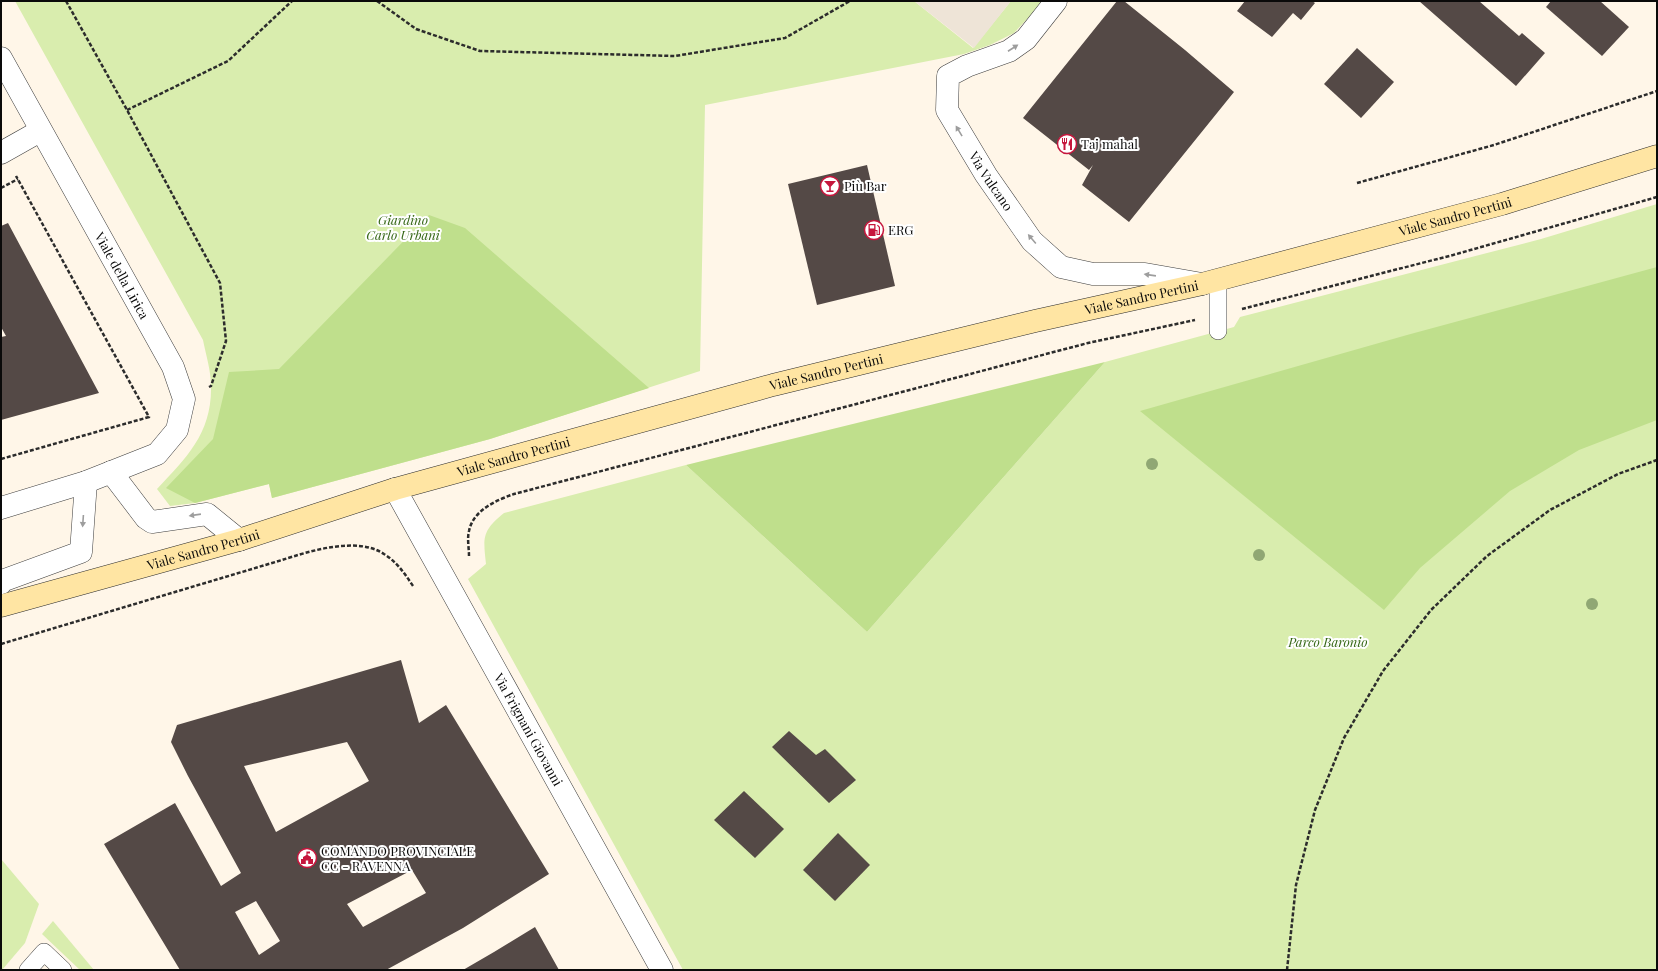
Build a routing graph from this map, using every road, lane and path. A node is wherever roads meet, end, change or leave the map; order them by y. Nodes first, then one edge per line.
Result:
1 (66, 1) edge
2 (292, 1) edge
3 (377, 1) edge
4 (850, 1) edge
5 (1056, 1) edge
6 (1, 58) edge
7 (1657, 91) edge
8 (127, 110) junction
9 (40, 130) junction
10 (2, 153) edge
11 (1657, 156) edge
12 (18, 179) junction
13 (1356, 183) dead end
14 (1, 188) edge
15 (1657, 197) edge
16 (1210, 282) junction
17 (1218, 323) junction
18 (206, 388) dead end
19 (1, 459) edge
20 (1657, 460) edge
21 (111, 472) junction
22 (86, 482) junction
23 (395, 489) junction
24 (1, 508) edge
25 (238, 540) junction
26 (469, 556) dead end
27 (1, 583) edge
28 (413, 586) dead end
29 (1, 606) edge
30 (1, 644) edge
31 (28, 970) edge
32 (63, 970) edge
33 (662, 970) edge
34 (1288, 970) edge

1 - 8 path
2 - 8 path
3 - 4 path
16 -> 5 street, Via Vulcano
6 - 9 street, Viale della Lirica
7 - 13 path
8 - 18 path
9 - 10 street
9 - 21 street, Viale della Lirica
10 - 12 path
11 - 16 main road, Viale Sandro Pertini
12 - 14 path
12 - 19 path
15 - 17 path
16 - 17 lane
16 - 23 main road, Viale Sandro Pertini
17 - 26 path
20 - 34 path
21 - 22 street, Viale della Lirica
25 -> 21 street
22 - 24 street, Viale della Lirica
22 -> 27 street
23 - 25 main road, Viale Sandro Pertini
23 - 33 street, Via Frignani Giovanni
25 - 29 main road, Viale Sandro Pertini
28 - 30 path
31 - 32 lane

